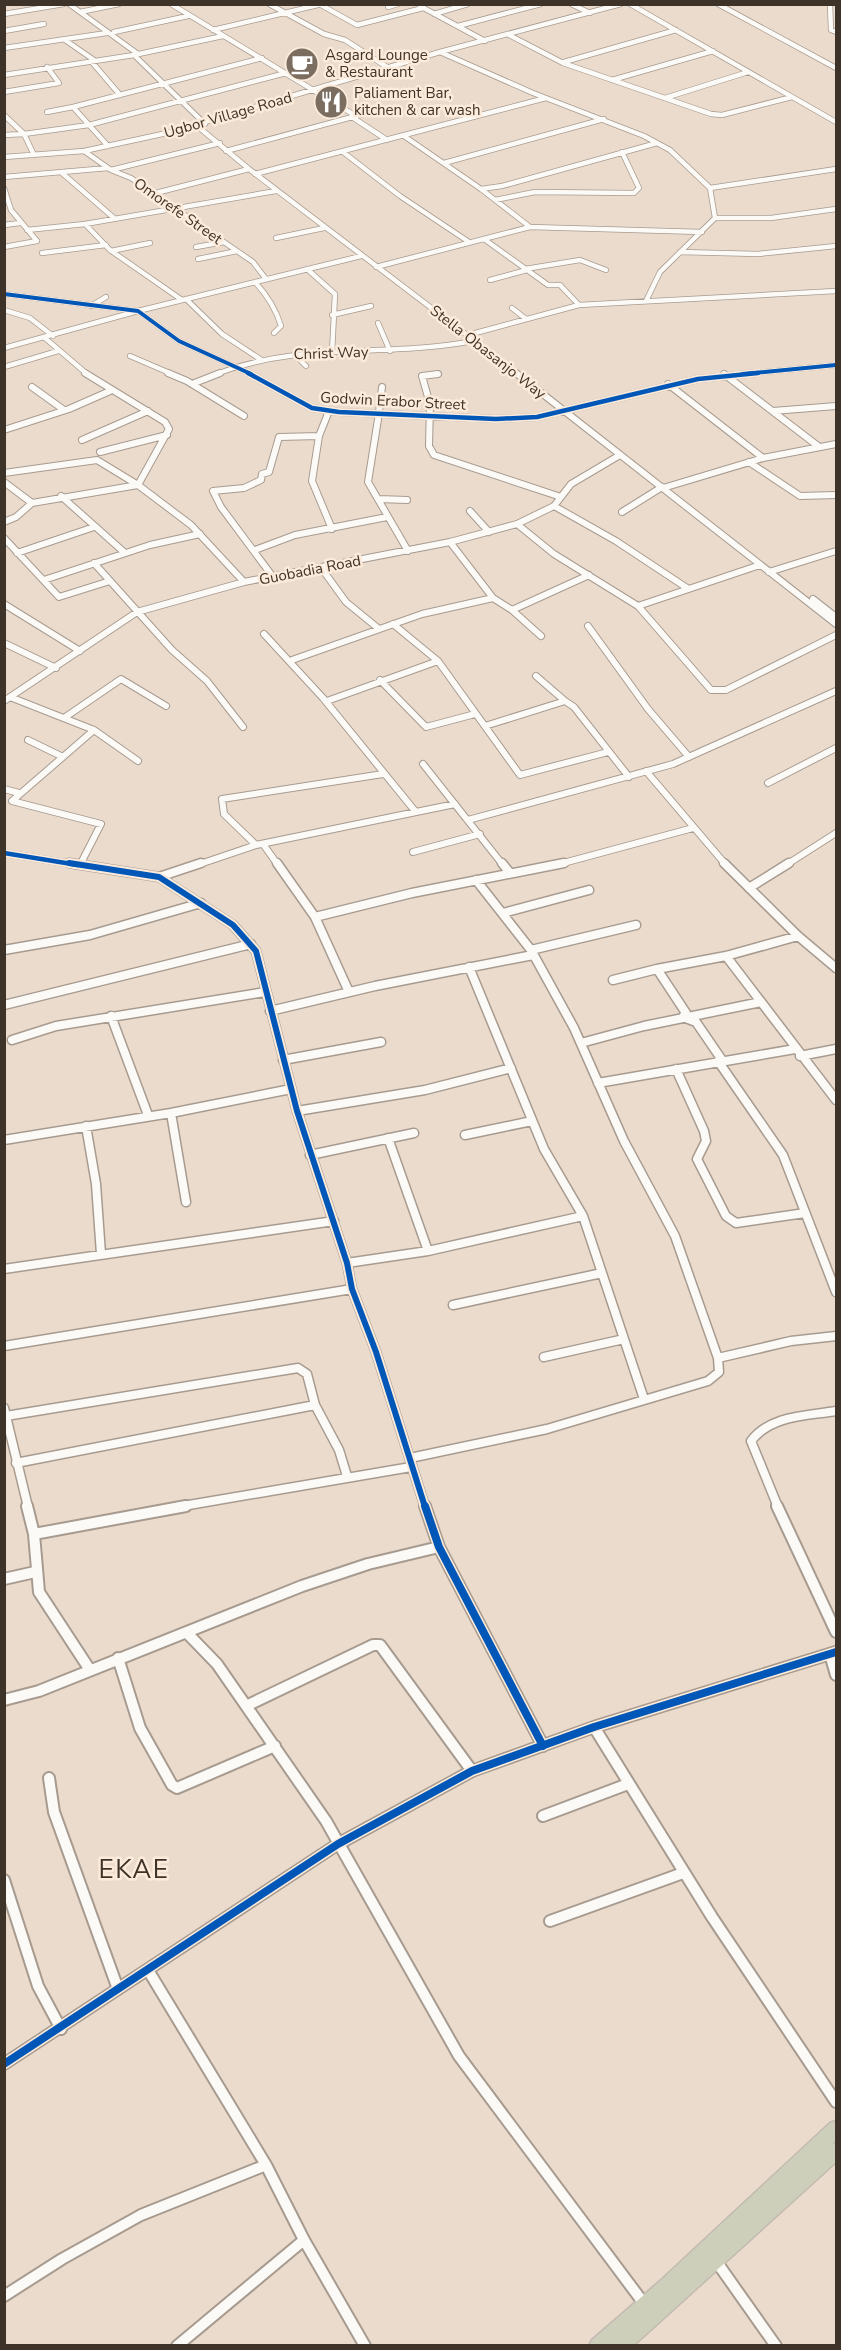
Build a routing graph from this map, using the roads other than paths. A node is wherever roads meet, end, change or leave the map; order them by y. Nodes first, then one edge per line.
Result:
1 (64, 4) edge
2 (69, 4) edge
3 (119, 4) edge
4 (171, 4) edge
5 (269, 4) edge
6 (322, 4) edge
7 (398, 4) edge
8 (416, 4) edge
9 (468, 4) edge
10 (541, 4) edge
11 (571, 4) edge
12 (621, 4) edge
13 (629, 4) edge
14 (720, 4) edge
15 (830, 4) edge
16 (41, 6) edge
17 (388, 7) dead end
18 (423, 8) junction
19 (80, 12) junction
20 (284, 13) junction
21 (4, 14) edge
22 (434, 14) junction
23 (590, 14) junction
24 (188, 16) junction
25 (44, 24) dead end
26 (458, 26) junction
27 (213, 30) junction
28 (676, 30) junction
29 (4, 31) edge
30 (114, 32) dead end
31 (837, 32) edge
32 (107, 33) junction
33 (224, 36) junction
34 (510, 36) junction
35 (65, 39) junction
36 (486, 41) junction
37 (4, 48) edge
38 (713, 51) junction
39 (441, 53) junction
40 (136, 55) junction
41 (262, 58) junction
42 (92, 61) junction
43 (563, 63) junction
44 (47, 67) junction
45 (387, 67) junction
46 (837, 67) edge
47 (748, 72) junction
48 (286, 73) junction
49 (4, 75) edge
50 (612, 80) junction
51 (163, 84) junction
52 (316, 91) junction
53 (4, 92) edge
54 (120, 95) junction
55 (792, 97) junction
56 (546, 98) junction
57 (665, 98) junction
58 (182, 100) junction
59 (73, 107) junction
60 (375, 111) dead end
61 (47, 112) dead end
62 (4, 115) edge
63 (354, 117) junction
64 (604, 119) junction
65 (837, 122) edge
66 (201, 124) junction
67 (89, 125) junction
68 (24, 134) junction
69 (4, 135) edge
70 (404, 136) junction
71 (387, 140) junction
72 (657, 142) junction
73 (220, 143) junction
74 (108, 146) junction
75 (229, 150) junction
76 (84, 151) junction
77 (343, 152) junction
78 (622, 152) junction
79 (34, 155) junction
80 (4, 157) edge
81 (444, 164) junction
82 (109, 169) junction
83 (249, 169) junction
84 (837, 170) edge
85 (62, 173) junction
86 (258, 174) junction
87 (4, 177) edge
88 (4, 188) edge
89 (710, 188) junction
90 (481, 189) junction
91 (276, 191) junction
92 (153, 194) junction
93 (495, 200) junction
94 (174, 209) junction
95 (837, 209) edge
96 (114, 218) junction
97 (715, 218) junction
98 (20, 223) junction
99 (85, 224) junction
100 (4, 225) edge
101 (530, 227) junction
102 (324, 228) junction
103 (27, 230) junction
104 (702, 232) junction
105 (276, 238) dead end
106 (484, 239) junction
107 (224, 242) junction
108 (150, 243) dead end
109 (469, 243) junction
110 (106, 245) junction
111 (837, 246) edge
112 (4, 247) edge
113 (196, 247) dead end
114 (111, 251) junction
115 (237, 251) junction
116 (681, 252) junction
117 (42, 253) dead end
118 (361, 256) junction
119 (198, 259) dead end
120 (379, 266) junction
121 (307, 269) junction
122 (526, 269) junction
123 (606, 270) dead end
124 (266, 279) junction
125 (490, 280) dead end
126 (255, 282) junction
127 (837, 291) edge
128 (4, 294) edge
129 (105, 297) dead end
130 (184, 300) junction
131 (646, 301) junction
132 (579, 305) junction
133 (91, 306) junction
134 (371, 306) dead end
135 (512, 308) dead end
136 (4, 310) edge
137 (138, 311) junction
138 (332, 315) junction
139 (526, 319) junction
140 (378, 323) dead end
141 (274, 333) dead end
142 (53, 336) junction
143 (471, 337) junction
144 (45, 338) junction
145 (4, 348) edge
146 (58, 351) junction
147 (390, 351) junction
148 (332, 353) junction
149 (294, 354) junction
150 (130, 356) dead end
151 (260, 359) junction
152 (837, 365) edge
153 (236, 366) junction
154 (306, 366) dead end
155 (4, 368) edge
156 (438, 374) dead end
157 (724, 374) junction
158 (192, 384) junction
159 (668, 384) junction
160 (32, 387) dead end
161 (382, 387) dead end
162 (110, 391) junction
163 (837, 406) edge
164 (64, 410) junction
165 (148, 411) junction
166 (329, 411) junction
167 (567, 411) junction
168 (773, 411) junction
169 (379, 412) junction
170 (432, 414) junction
171 (244, 416) dead end
172 (4, 430) edge
173 (167, 435) junction
174 (319, 436) junction
175 (82, 440) dead end
176 (837, 444) edge
177 (818, 446) junction
178 (614, 447) junction
179 (100, 452) dead end
180 (620, 454) junction
181 (763, 458) junction
182 (749, 462) junction
183 (4, 473) edge
184 (4, 482) edge
185 (138, 486) junction
186 (665, 487) junction
187 (8, 489) edge
188 (837, 495) edge
189 (61, 496) junction
190 (561, 497) junction
191 (379, 499) junction
192 (407, 500) dead end
193 (32, 502) junction
194 (554, 506) junction
195 (470, 511) dead end
196 (622, 512) dead end
197 (387, 517) junction
198 (4, 522) edge
199 (517, 524) junction
200 (94, 527) junction
201 (333, 528) junction
202 (489, 532) junction
203 (200, 534) junction
204 (4, 538) edge
205 (450, 542) junction
206 (255, 550) junction
207 (408, 551) junction
208 (837, 551) edge
209 (18, 553) junction
210 (125, 553) junction
211 (94, 563) junction
212 (760, 565) junction
213 (322, 569) junction
214 (772, 572) junction
215 (589, 575) junction
216 (273, 577) junction
217 (44, 580) junction
218 (110, 581) junction
219 (244, 582) junction
220 (687, 588) junction
221 (493, 598) junction
222 (4, 604) edge
223 (638, 606) junction
224 (512, 610) junction
225 (137, 612) junction
226 (837, 617) edge
227 (393, 624) junction
228 (837, 624) edge
229 (588, 626) dead end
230 (379, 629) junction
231 (264, 634) dead end
232 (837, 635) edge
233 (540, 636) dead end
234 (4, 643) edge
235 (80, 651) junction
236 (292, 660) junction
237 (438, 661) junction
238 (56, 668) junction
239 (536, 676) dead end
240 (380, 680) junction
241 (837, 691) edge
242 (8, 699) edge
243 (327, 701) junction
244 (565, 701) junction
245 (166, 706) dead end
246 (475, 714) junction
247 (64, 718) junction
248 (485, 726) junction
249 (243, 727) dead end
250 (94, 729) junction
251 (28, 740) dead end
252 (837, 748) edge
253 (608, 752) junction
254 (63, 757) junction
255 (689, 757) junction
256 (138, 761) dead end
257 (423, 764) dead end
258 (646, 771) junction
259 (383, 774) junction
260 (629, 777) junction
261 (768, 783) dead end
262 (4, 789) edge
263 (19, 794) junction
264 (455, 804) junction
265 (415, 811) junction
266 (468, 820) junction
267 (693, 828) junction
268 (837, 833) edge
269 (480, 834) junction
270 (259, 845) junction
271 (413, 852) dead end
272 (4, 853) edge
273 (81, 863) junction
274 (510, 873) junction
275 (159, 877) junction
276 (476, 880) junction
277 (749, 888) junction
278 (589, 890) dead end
279 (201, 903) junction
280 (503, 913) junction
281 (315, 917) junction
282 (636, 925) dead end
283 (798, 936) junction
284 (251, 944) junction
285 (4, 951) edge
286 (532, 952) junction
287 (726, 956) junction
288 (469, 967) junction
289 (837, 968) edge
290 (657, 969) junction
291 (613, 980) dead end
292 (265, 992) junction
293 (349, 992) junction
294 (761, 1002) junction
295 (4, 1005) edge
296 (270, 1011) junction
297 (111, 1016) junction
298 (683, 1017) junction
299 (12, 1040) dead end
300 (381, 1042) dead end
301 (581, 1043) junction
302 (837, 1049) edge
303 (798, 1052) junction
304 (283, 1060) junction
305 (720, 1060) junction
306 (511, 1068) junction
307 (676, 1069) junction
308 (598, 1083) junction
309 (291, 1089) junction
310 (837, 1100) edge
311 (297, 1111) junction
312 (171, 1113) junction
313 (148, 1115) junction
314 (532, 1121) junction
315 (86, 1126) junction
316 (414, 1132) dead end
317 (465, 1135) dead end
318 (388, 1138) junction
319 (4, 1140) edge
320 (310, 1155) junction
321 (186, 1202) dead end
322 (805, 1213) junction
323 (583, 1216) junction
324 (334, 1221) junction
325 (428, 1251) junction
326 (101, 1254) junction
327 (347, 1263) junction
328 (4, 1269) edge
329 (602, 1273) junction
330 (352, 1289) junction
331 (837, 1292) edge
332 (453, 1305) dead end
333 (837, 1336) edge
334 (624, 1339) junction
335 (4, 1346) edge
336 (544, 1357) dead end
337 (718, 1358) junction
338 (644, 1399) junction
339 (315, 1405) junction
340 (837, 1411) edge
341 (5, 1412) edge
342 (16, 1462) junction
343 (410, 1462) junction
344 (347, 1476) junction
345 (34, 1534) junction
346 (440, 1547) junction
347 (35, 1572) junction
348 (4, 1579) edge
349 (837, 1632) edge
350 (187, 1633) junction
351 (833, 1653) edge
352 (118, 1658) junction
353 (90, 1670) junction
354 (837, 1675) edge
355 (4, 1700) edge
356 (246, 1706) junction
357 (594, 1727) junction
358 (275, 1746) junction
359 (543, 1746) junction
360 (472, 1772) junction
361 (49, 1778) dead end
362 (628, 1784) junction
363 (543, 1816) dead end
364 (338, 1844) junction
365 (683, 1873) junction
366 (4, 1880) edge
367 (550, 1921) dead end
368 (147, 1970) junction
369 (118, 1989) junction
370 (61, 2029) junction
371 (4, 2064) edge
372 (837, 2102) edge
373 (837, 2129) edge
374 (837, 2151) edge
375 (266, 2165) junction
376 (304, 2240) junction
377 (716, 2261) junction
378 (4, 2296) edge
379 (645, 2305) junction
380 (177, 2346) edge
381 (365, 2346) edge
382 (598, 2346) edge
383 (619, 2346) edge
384 (776, 2346) edge

1 - 16 street
2 - 19 street, Stella Obasanjo Way
3 - 19 street
4 - 24 street
5 - 20 street
6 - 18 street
6 - 20 street
7 - 17 street
8 - 18 street
9 - 22 street
10 - 26 street
11 - 23 street
12 - 23 street, Ugbor Village Road
13 - 28 street
13 - 34 street, Ugbor Village Road
14 - 46 street
15 - 31 street
16 - 21 street
18 - 22 street
19 - 32 street, Stella Obasanjo Way
20 - 27 street
20 - 45 street
22 - 26 street
23 - 34 street, Ugbor Village Road
24 - 27 street
24 - 30 street
25 - 29 street
26 - 36 street
27 - 33 street
28 - 38 street
28 - 43 street
32 - 35 street
32 - 40 street, Stella Obasanjo Way
33 - 40 street
33 - 41 street
34 - 36 street, Ugbor Village Road
34 - 39 street, Ugbor Village Road
34 - 43 street
35 - 37 street
35 - 42 street
36 - 39 street, Ugbor Village Road
38 - 47 street
38 - 50 street
39 - 45 street, Ugbor Village Road
39 - 52 street, Ugbor Village Road
39 - 56 street
40 - 42 street
40 - 51 street, Stella Obasanjo Way
41 - 48 street
41 - 51 street
42 - 44 street
42 - 54 street
43 - 50 street
44 - 49 street
44 - 53 street
45 - 52 street, Ugbor Village Road
47 - 55 street
47 - 57 street
48 - 52 street
48 - 58 street
50 - 57 street
51 - 54 street
51 - 58 street, Stella Obasanjo Way
52 - 63 street
52 - 66 street, Ugbor Village Road
54 - 59 street
55 - 57 street
55 - 65 street
56 - 64 street
56 - 70 street
58 - 66 street, Stella Obasanjo Way
58 - 67 street
59 - 61 street
59 - 67 street
60 - 63 street
62 - 68 street
63 - 71 street
63 - 75 street
64 - 72 street
64 - 81 street
66 - 73 street, Stella Obasanjo Way
66 - 74 street, Ugbor Village Road
67 - 68 street
67 - 74 street
68 - 69 street
68 - 79 street
70 - 71 street
70 - 81 street
71 - 77 street
72 - 78 street
72 - 89 street
73 - 75 street, Stella Obasanjo Way
73 - 82 street
74 - 76 street, Ugbor Village Road
75 - 83 street, Stella Obasanjo Way
75 - 86 street
76 - 79 street, Ugbor Village Road
76 - 82 street, Omorefe Street
77 - 86 street
77 - 109 street
78 - 90 street
78 - 93 street
79 - 80 street, Ugbor Village Road
81 - 90 street
82 - 85 street
82 - 92 street, Omorefe Street
83 - 86 street, Stella Obasanjo Way
83 - 92 street
84 - 89 street
85 - 87 street
85 - 96 street
86 - 91 street, Stella Obasanjo Way
86 - 120 street
88 - 98 street
89 - 97 street
90 - 93 street
91 - 94 street
91 - 102 street, Stella Obasanjo Way
92 - 94 street, Omorefe Street
93 - 101 street
94 - 96 street
94 - 107 street, Omorefe Street
95 - 97 street
96 - 99 street
97 - 104 street
98 - 100 street
98 - 103 street
99 - 103 street
99 - 110 street
101 - 104 street
101 - 106 street
102 - 105 street
102 - 118 street, Stella Obasanjo Way
103 - 112 street
104 - 116 street
106 - 109 street
106 - 122 street
107 - 113 street
107 - 115 street, Omorefe Street
108 - 114 street
109 - 120 street
110 - 114 street
110 - 117 street
111 - 116 street
114 - 130 street
115 - 119 street
115 - 124 street, Omorefe Street
116 - 131 street
118 - 120 street, Stella Obasanjo Way
118 - 121 street
120 - 143 street, Stella Obasanjo Way
121 - 124 street
121 - 138 street
122 - 123 street
122 - 125 street
122 - 132 street
124 - 126 street
126 - 130 street
126 - 141 street
127 - 131 street, Christ Way
128 - 133 street
129 - 133 street
130 - 137 street
130 - 151 street
131 - 132 street, Christ Way
132 - 139 street, Christ Way
133 - 137 street
134 - 138 street
135 - 139 street
136 - 142 street
137 - 142 street
137 - 153 street, Godwin Erabor Street
138 - 148 street
139 - 143 street, Christ Way
140 - 147 street
142 - 144 street
143 - 147 street, Christ Way
143 - 167 street, Stella Obasanjo Way
144 - 145 street
144 - 146 street
146 - 155 street
146 - 162 street
147 - 148 street, Christ Way
148 - 149 street, Christ Way
149 - 151 street, Christ Way
149 - 154 street
150 - 158 street
151 - 153 street, Christ Way
152 - 157 street, Godwin Erabor Street
153 - 158 street, Christ Way
153 - 166 street, Godwin Erabor Street
156 - 170 street
157 - 159 street, Godwin Erabor Street
157 - 168 street
158 - 171 street
159 - 167 street, Godwin Erabor Street
159 - 181 street
160 - 164 street
161 - 169 street
162 - 164 street
162 - 165 street
163 - 168 street
164 - 172 street
165 - 173 street
165 - 175 street
166 - 169 street, Godwin Erabor Street
166 - 174 street
167 - 170 street, Godwin Erabor Street
167 - 178 street, Stella Obasanjo Way
168 - 177 street
169 - 170 street, Godwin Erabor Street
169 - 191 street
170 - 190 street
173 - 179 street
173 - 185 street
174 - 201 street
174 - 206 street
176 - 177 street
177 - 181 street
178 - 180 street, Stella Obasanjo Way
178 - 186 street
180 - 186 street, Stella Obasanjo Way
180 - 190 street, Guobadia Road
181 - 182 street
182 - 186 street
182 - 188 street
183 - 185 street
184 - 187 street
185 - 189 street
185 - 203 street
186 - 196 street
186 - 212 street, Stella Obasanjo Way
186 - 214 street
187 - 193 street
189 - 193 street
189 - 200 street
190 - 194 street, Guobadia Road
191 - 192 street
191 - 197 street
193 - 198 street
194 - 199 street, Guobadia Road
194 - 220 street
195 - 202 street
197 - 201 street
197 - 207 street
199 - 202 street, Guobadia Road
199 - 215 street
200 - 209 street
200 - 210 street
201 - 206 street
202 - 205 street, Guobadia Road
203 - 210 street
203 - 219 street
204 - 209 street
205 - 207 street, Guobadia Road
205 - 221 street
206 - 216 street
207 - 213 street, Guobadia Road
208 - 214 street
209 - 217 street
210 - 211 street
211 - 217 street
211 - 218 street
212 - 214 street, Stella Obasanjo Way
212 - 220 street
213 - 216 street, Guobadia Road
213 - 230 street
214 - 226 street
214 - 228 street, Stella Obasanjo Way
215 - 223 street
215 - 224 street
216 - 219 street, Guobadia Road
217 - 218 street
218 - 225 street
219 - 225 street, Guobadia Road
220 - 223 street
221 - 224 street
221 - 227 street
222 - 235 street
223 - 232 street
224 - 233 street
225 - 235 street, Guobadia Road
225 - 249 street
227 - 230 street
227 - 237 street
229 - 255 street
230 - 236 street
231 - 236 street
234 - 238 street
235 - 238 street, Guobadia Road
236 - 243 street
237 - 240 street
237 - 246 street
238 - 242 street, Guobadia Road
239 - 244 street
240 - 243 street
240 - 246 street
241 - 255 street
242 - 247 street
243 - 259 street
244 - 248 street
244 - 253 street
245 - 247 street
246 - 248 street
247 - 250 street
248 - 253 street
250 - 254 street
250 - 256 street
251 - 254 street
252 - 261 street
253 - 260 street
254 - 263 street
255 - 258 street
257 - 264 street
258 - 260 street
258 - 267 street
259 - 265 street
259 - 270 street
260 - 266 street
262 - 263 street
263 - 273 street
264 - 265 street
264 - 266 street
265 - 270 street
266 - 269 street
267 - 274 street
267 - 277 street
268 - 277 street
269 - 271 street
269 - 274 street
270 - 275 street
270 - 281 street
272 - 273 street
273 - 275 street
274 - 276 street
275 - 279 street
276 - 280 street
276 - 281 street
277 - 283 street
278 - 280 street
279 - 284 street
279 - 285 street
280 - 286 street
281 - 293 street
282 - 286 street
283 - 287 street
283 - 289 street
284 - 292 street
284 - 295 street
286 - 288 street
286 - 301 street
287 - 290 street
287 - 294 street
288 - 293 street
288 - 306 street
290 - 291 street
290 - 298 street
292 - 296 street
292 - 297 street
293 - 296 street
294 - 298 street
294 - 303 street
296 - 304 street
297 - 299 street
297 - 313 street
298 - 301 street
298 - 305 street
300 - 304 street
301 - 308 street
302 - 303 street
303 - 305 street
303 - 310 street
304 - 309 street
305 - 307 street
305 - 322 street
306 - 311 street
306 - 314 street
307 - 308 street
307 - 322 street
308 - 337 street
309 - 311 street
309 - 312 street
311 - 320 street
312 - 313 street
312 - 321 street
313 - 315 street
314 - 317 street
314 - 323 street
315 - 319 street
315 - 326 street
316 - 318 street
318 - 320 street
318 - 325 street
320 - 324 street
322 - 331 street
323 - 325 street
323 - 329 street
324 - 326 street
324 - 327 street
325 - 327 street
326 - 328 street
327 - 330 street
329 - 332 street
329 - 334 street
330 - 335 street
330 - 343 street
333 - 337 street
334 - 336 street
334 - 338 street
337 - 338 street
338 - 343 street
339 - 341 street
339 - 342 street
339 - 344 street
340 - 349 street
341 - 342 street
342 - 345 street
343 - 344 street
343 - 346 street
344 - 345 street
345 - 347 street
346 - 350 street
346 - 359 street
347 - 348 street
347 - 353 street
350 - 352 street
350 - 356 street
351 - 354 street
351 - 357 street
352 - 353 street
352 - 358 street
353 - 355 street
356 - 358 street
356 - 360 street
357 - 359 street
357 - 362 street
358 - 364 street
359 - 360 street
360 - 364 street
361 - 369 street
362 - 363 street
362 - 365 street
364 - 368 street
364 - 379 street
365 - 367 street
365 - 372 street
366 - 370 street
368 - 369 street
368 - 375 street
369 - 370 street
370 - 371 street
373 - 379 highway
374 - 377 highway
375 - 376 street
375 - 378 street
376 - 380 street
376 - 381 street
377 - 383 highway
377 - 384 street
379 - 382 highway

